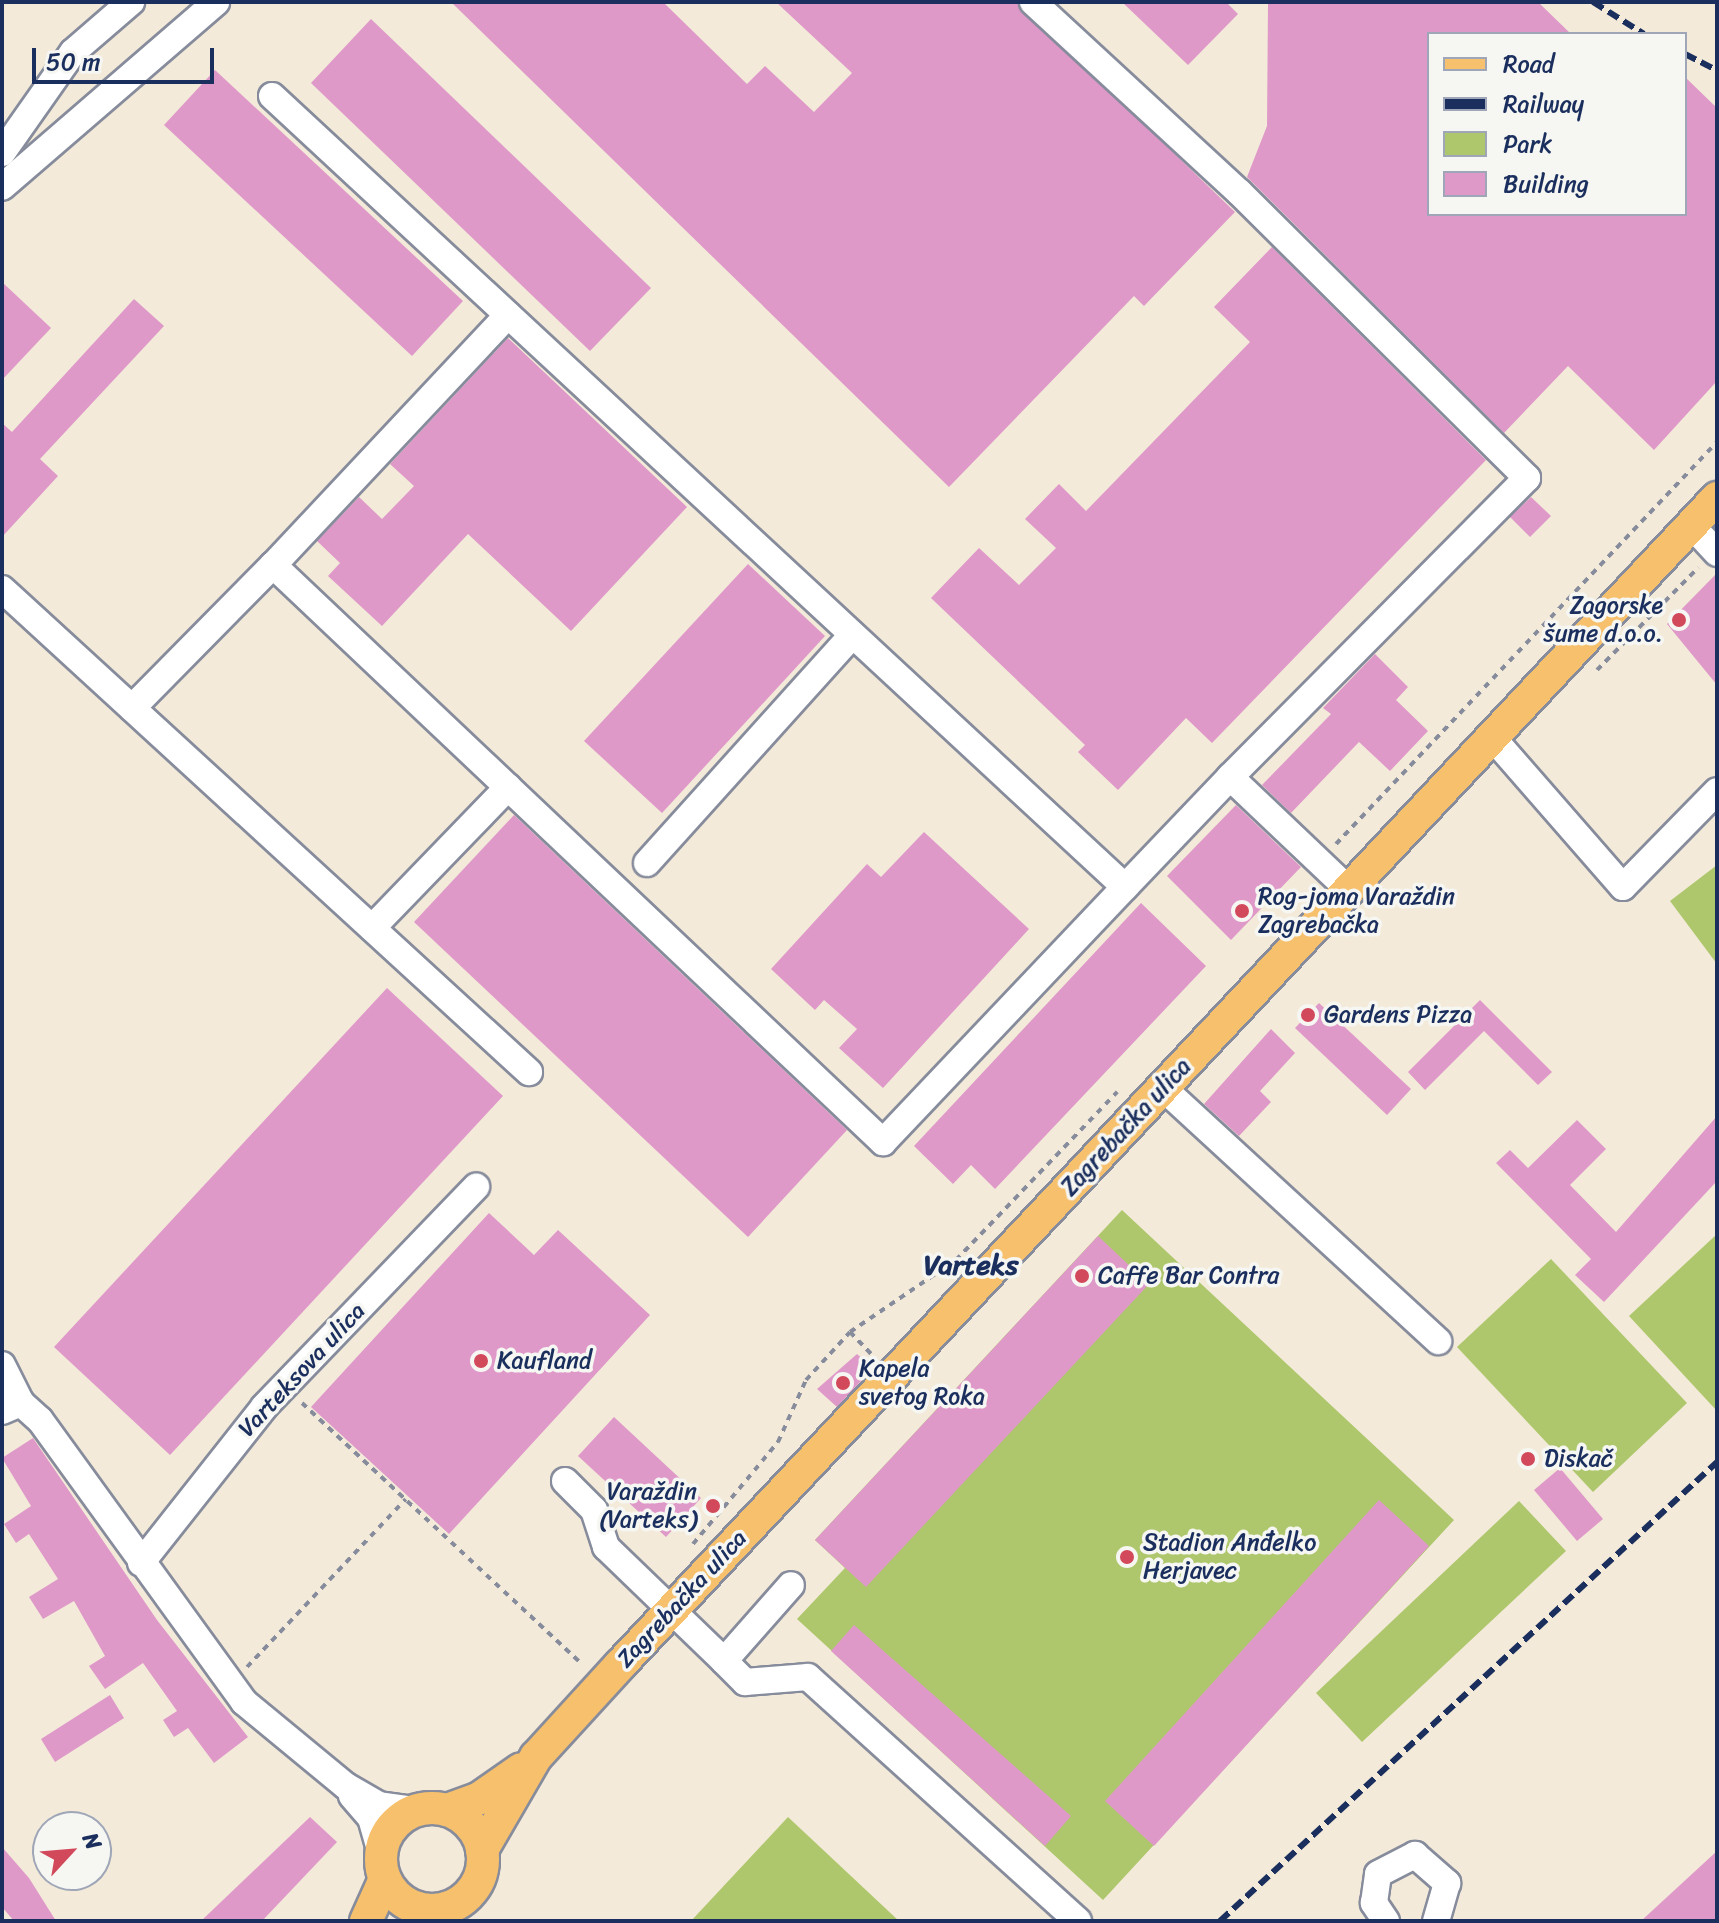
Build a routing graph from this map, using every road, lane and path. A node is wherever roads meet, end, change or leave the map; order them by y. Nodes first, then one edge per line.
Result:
1 (131, 2) edge
2 (216, 2) edge
3 (1033, 2) edge
4 (272, 96) dead end
5 (2, 153) edge
6 (2, 187) edge
7 (508, 315) junction
8 (1717, 442) edge
9 (1717, 498) edge
10 (1691, 525) junction
11 (1708, 561) edge
12 (273, 565) junction
13 (2, 589) edge
14 (852, 635) junction
15 (1586, 681) dead end
16 (132, 708) junction
17 (1492, 737) junction
18 (1230, 777) junction
19 (508, 787) junction
20 (1717, 791) edge
21 (1319, 862) junction
22 (647, 863) dead end
23 (1125, 887) junction
24 (1349, 890) junction
25 (372, 928) junction
26 (529, 1072) dead end
27 (1163, 1088) junction
28 (476, 1187) dead end
29 (945, 1267) dead end
30 (1438, 1341) dead end
31 (2, 1365) edge
32 (284, 1386) junction
33 (11, 1407) edge
34 (565, 1481) dead end
35 (406, 1499) junction
36 (689, 1553) dead end
37 (141, 1563) junction
38 (791, 1585) dead end
39 (671, 1611) junction
40 (592, 1657) dead end
41 (724, 1661) junction
42 (584, 1666) junction
43 (573, 1677) dead end
44 (229, 1687) junction
45 (536, 1757) junction
46 (346, 1786) junction
47 (414, 1810) junction
48 (447, 1810) junction
49 (482, 1850) junction
50 (383, 1866) junction
51 (431, 1910) junction
52 (1380, 1919) edge
53 (366, 1921) edge
54 (395, 1921) edge
55 (1078, 1921) edge
56 (1436, 1921) edge

1 - 5 street
2 - 6 street
3 - 18 street
4 - 7 street
7 - 12 street
7 - 14 street
8 - 21 path
9 - 10 main road, Zagrebačka ulica
10 - 11 street
10 - 17 main road, Zagrebačka ulica
11 - 15 path
12 - 16 street
12 - 19 street
13 - 16 street
14 - 22 street
14 - 23 street
16 - 25 street
17 - 20 street
17 - 24 main road, Zagrebačka ulica
18 - 21 street
18 - 23 street
19 - 23 street
19 - 25 street
21 - 24 street
24 - 27 main road, Zagrebačka ulica
25 - 26 street
27 - 30 street
27 - 39 main road, Zagrebačka ulica
28 - 32 street, Varteksova ulica
29 - 36 path
31 - 33 street
32 - 35 path
32 - 37 street, Varteksova ulica
33 - 37 street
34 - 39 street
35 - 42 path
35 - 44 path
37 - 44 street
38 - 41 street
39 - 41 street
39 - 45 main road, Zagrebačka ulica
40 - 42 path
41 - 55 street
42 - 43 path
44 - 46 street
45 - 48 main road, Zagrebačka ulica
45 - 49 main road, Zagrebačka ulica
46 - 47 street
46 - 50 street
47 - 48 main road, Zagrebačka ulica
47 - 50 main road
48 - 49 main road
49 - 51 main road, Zagrebačka ulica
50 - 51 main road
50 - 53 main road
51 - 54 main road, Zagrebačka ulica
52 - 56 street

